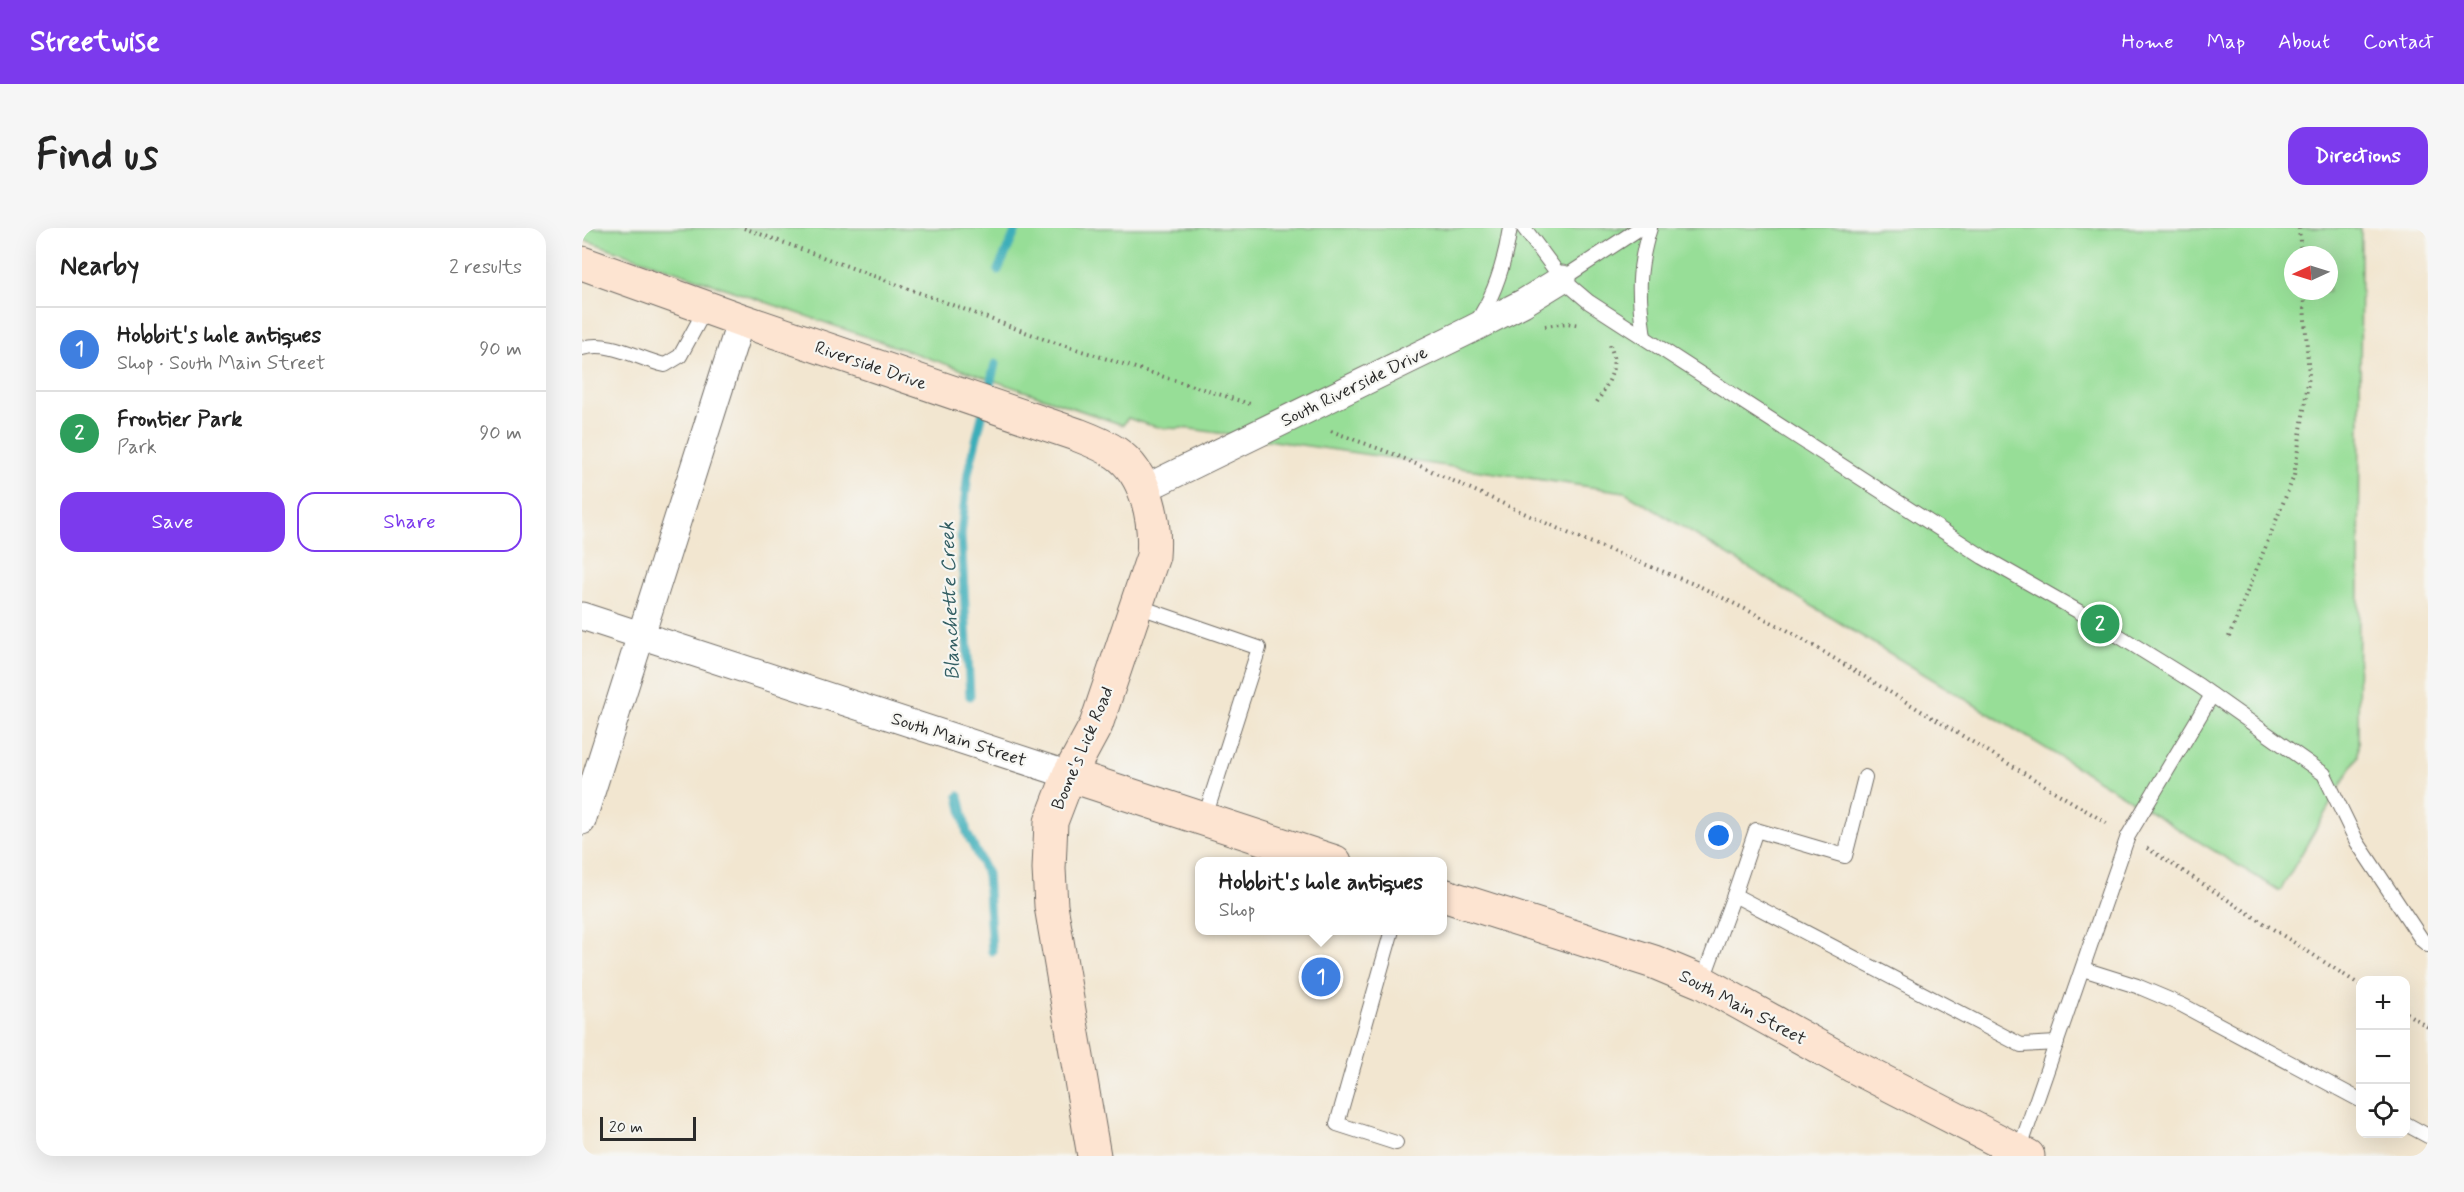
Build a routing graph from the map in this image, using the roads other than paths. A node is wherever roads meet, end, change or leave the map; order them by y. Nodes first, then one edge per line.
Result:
1 (1510, 228) edge
2 (1524, 228) edge
3 (1640, 228) edge
4 (1650, 228) edge
5 (582, 263) edge
6 (1562, 279) junction
7 (706, 308) junction
8 (741, 320) junction
9 (1472, 329) junction
10 (1644, 337) junction
11 (582, 348) edge
12 (1144, 489) junction
13 (1136, 606) junction
14 (582, 616) edge
15 (641, 635) junction
16 (2212, 695) junction
17 (1070, 775) junction
18 (1866, 777) dead end
19 (1204, 820) junction
20 (582, 822) edge
21 (1322, 857) edge
22 (1734, 895) junction
23 (1447, 896) edge
24 (1391, 935) edge
25 (2428, 945) edge
26 (2083, 969) junction
27 (1702, 982) junction
28 (2057, 1043) junction
29 (2356, 1097) edge
30 (2410, 1126) edge
31 (2428, 1136) edge
32 (1396, 1143) dead end
33 (2024, 1154) edge
34 (1094, 1156) edge

1 - 9 lane
2 - 6 lane
3 - 6 lane
4 - 10 lane
5 - 7 street, Riverside Drive
6 - 9 street, South Riverside Drive
6 - 10 lane
7 - 8 street, Riverside Drive
7 - 11 lane
8 - 12 street, Riverside Drive
8 - 15 street
9 - 12 street, South Riverside Drive
10 - 16 lane
12 - 13 street, Boone's Lick Road
13 - 17 street, Boone's Lick Road
13 - 19 lane
14 - 15 street, South Main Street
15 - 17 street, South Main Street
15 - 20 street
16 - 25 lane
16 - 26 lane
17 - 19 street, South Main Street
17 - 34 street, Boone's Lick Road
18 - 22 lane
19 - 21 street, South Main Street
22 - 27 lane
22 - 28 lane
23 - 27 street, South Main Street
24 - 32 lane
26 - 28 lane
26 - 29 lane
27 - 33 street, South Main Street
28 - 33 lane
30 - 31 lane

